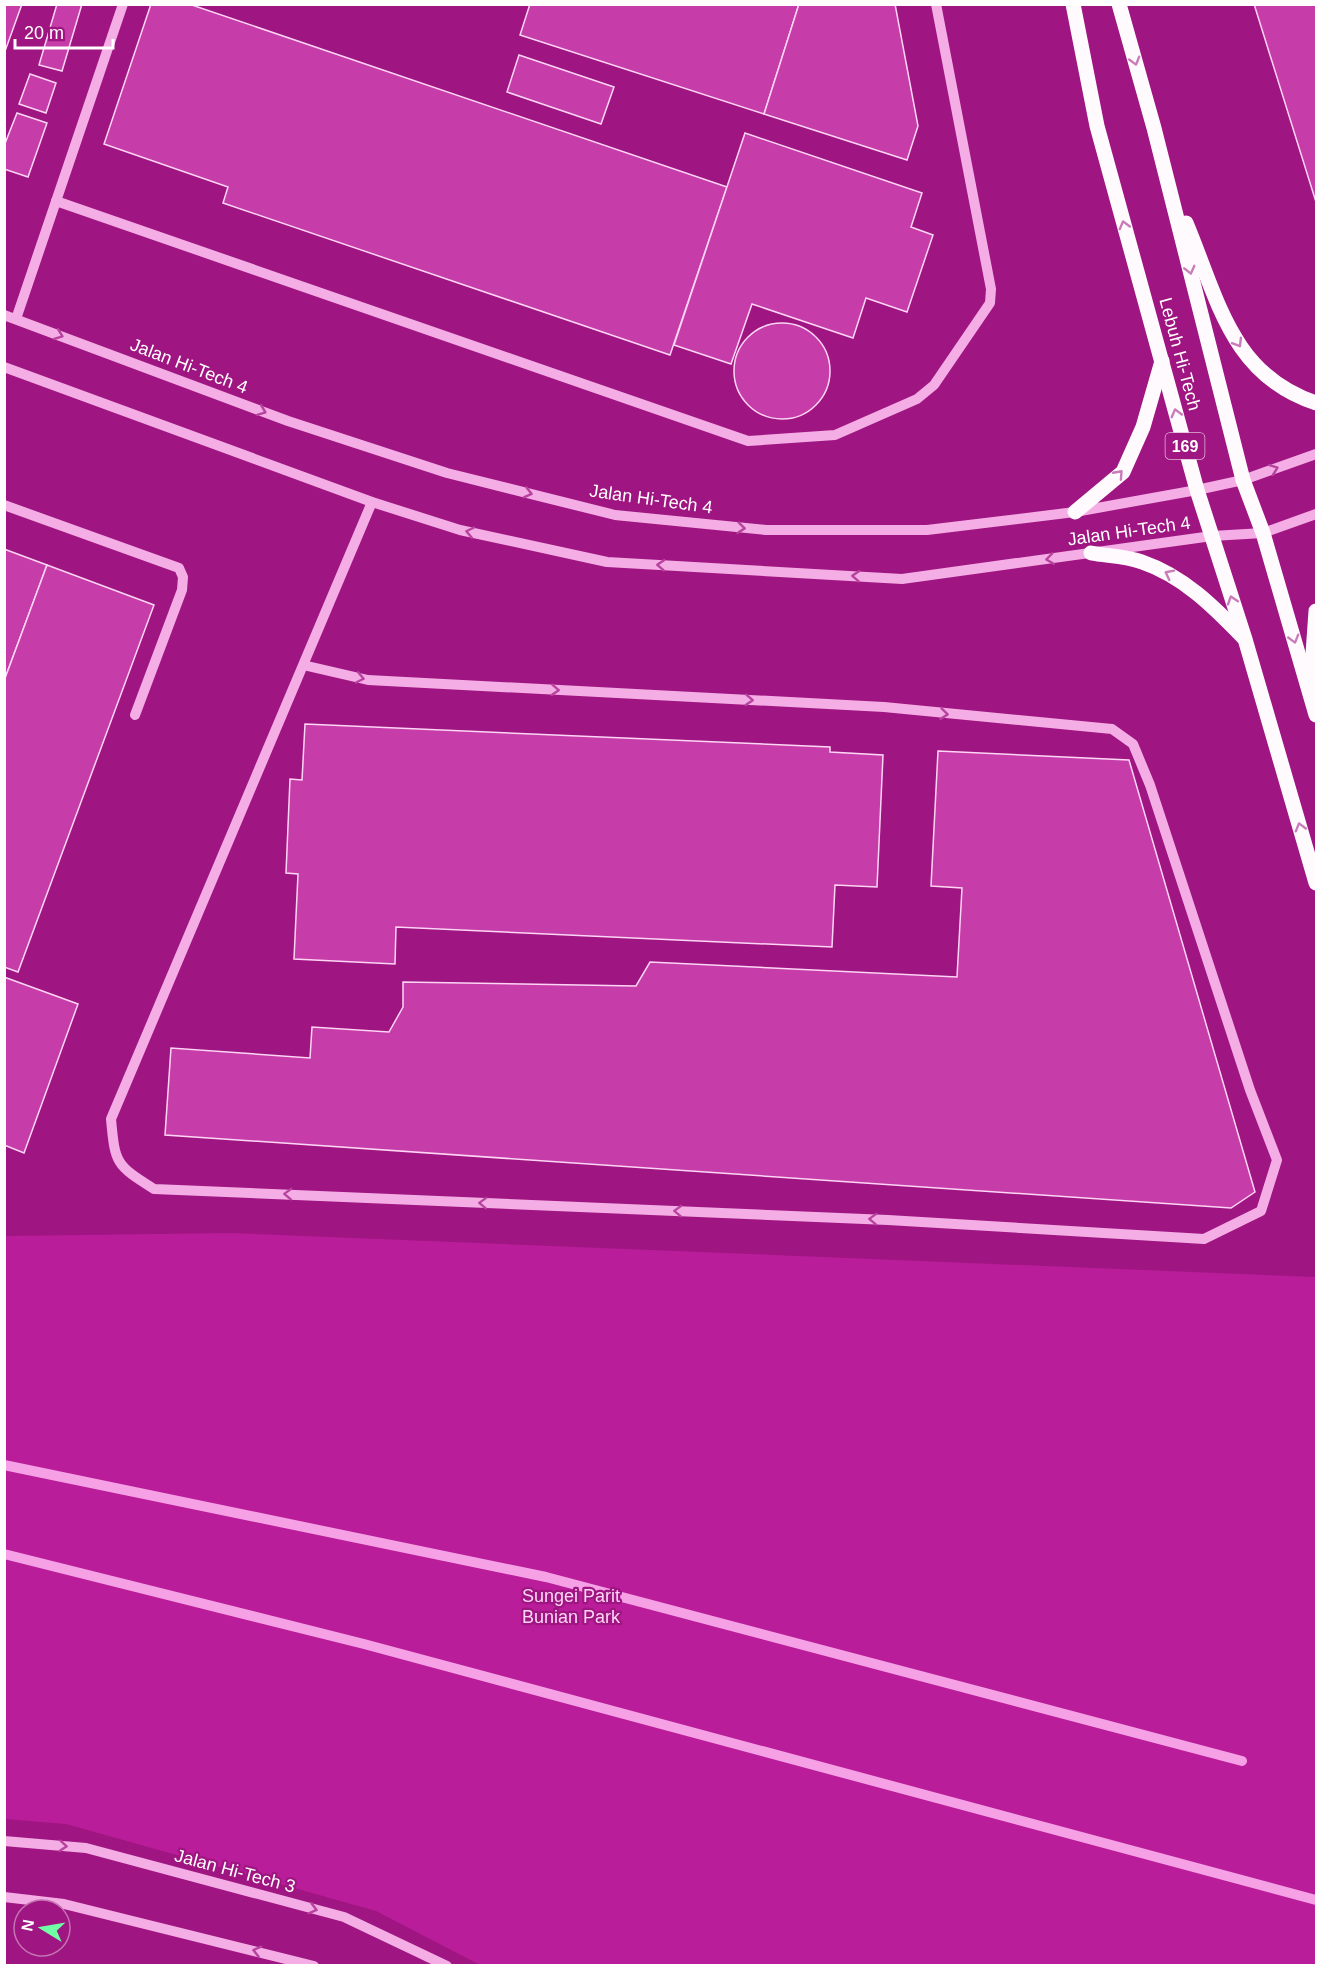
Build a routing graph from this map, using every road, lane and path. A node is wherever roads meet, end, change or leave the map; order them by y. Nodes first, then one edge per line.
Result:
1 (123, 4) edge
2 (936, 4) edge
3 (1073, 4) edge
4 (1119, 4) edge
5 (1166, 174) junction
6 (56, 201) junction
7 (4, 315) edge
8 (16, 319) junction
9 (1162, 361) junction
10 (4, 367) edge
11 (1317, 403) edge
12 (1317, 454) edge
13 (1244, 480) junction
14 (1197, 490) junction
15 (372, 502) junction
16 (4, 505) edge
17 (1075, 512) junction
18 (1317, 514) edge
19 (1263, 533) junction
20 (1212, 537) junction
21 (1091, 553) junction
22 (1317, 610) edge
23 (1245, 639) junction
24 (303, 665) junction
25 (1310, 694) junction
26 (135, 715) dead end
27 (1317, 715) edge
28 (1317, 883) edge
29 (4, 1841) edge
30 (4, 1897) edge
31 (314, 1965) edge
32 (447, 1965) edge

1 - 6 street
2 - 6 street
9 -> 3 main road, Lebuh Hi-Tech / 169
4 -> 5 main road, Lebuh Hi-Tech / 169
5 -> 11 main road
5 -> 13 main road, Lebuh Hi-Tech / 169
6 - 8 street
7 - 8 street, Jalan Hi-Tech 4
8 -> 17 street, Jalan Hi-Tech 4
14 -> 9 main road, Lebuh Hi-Tech / 169
17 -> 9 main road
10 - 15 street, Jalan Hi-Tech 4
13 -> 12 street, Jalan Hi-Tech 4
13 - 14 street, Jalan Hi-Tech 4
13 - 19 main road, Lebuh Hi-Tech / 169
14 - 17 street, Jalan Hi-Tech 4
14 - 20 main road, Lebuh Hi-Tech / 169
21 -> 15 street, Jalan Hi-Tech 4
15 - 24 street
16 - 26 street
18 - 19 street, Jalan Hi-Tech 4
19 - 20 street, Jalan Hi-Tech 4
19 -> 25 main road, Lebuh Hi-Tech / 169
20 - 21 street, Jalan Hi-Tech 4
23 -> 20 main road, Lebuh Hi-Tech / 169
23 -> 21 main road
22 - 25 main road
28 -> 23 main road, Lebuh Hi-Tech / 169
24 -> 24 street
25 - 27 main road, Lebuh Hi-Tech / 169
29 -> 32 street, Jalan Hi-Tech 3
31 -> 30 street

